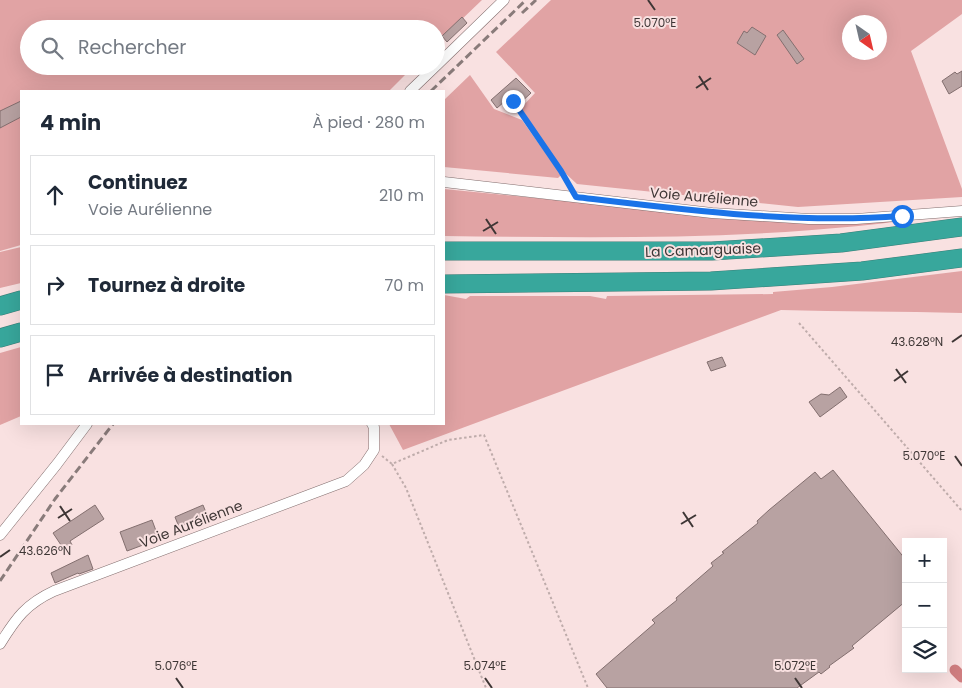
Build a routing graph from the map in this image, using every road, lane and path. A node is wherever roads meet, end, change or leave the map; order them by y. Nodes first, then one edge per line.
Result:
1 (504, 0) edge
2 (445, 57) edge
3 (427, 75) edge
4 (411, 90) edge
5 (513, 101) dead end
6 (445, 182) edge
7 (576, 197) junction
8 (962, 211) edge
9 (962, 227) edge
10 (445, 251) edge
11 (962, 258) edge
12 (445, 284) edge
13 (20, 300) edge
14 (0, 306) edge
15 (799, 323) dead end
16 (20, 332) edge
17 (0, 338) edge
18 (86, 425) edge
19 (373, 425) edge
20 (374, 450) junction
21 (392, 464) junction
22 (962, 511) edge
23 (0, 535) edge
24 (0, 644) edge
25 (486, 688) edge
26 (588, 688) edge

1 - 2 street
3 - 4 street
5 - 7 path
6 - 7 street, Voie Aurélienne
7 - 8 street, Voie Aurélienne
9 - 10 highway, La Camarguaise
11 - 12 highway
13 - 14 highway
15 - 22 path
16 - 17 highway
18 - 23 street
19 - 20 street
20 - 21 path
20 - 24 street, Voie Aurélienne
21 - 25 path
21 - 26 path

